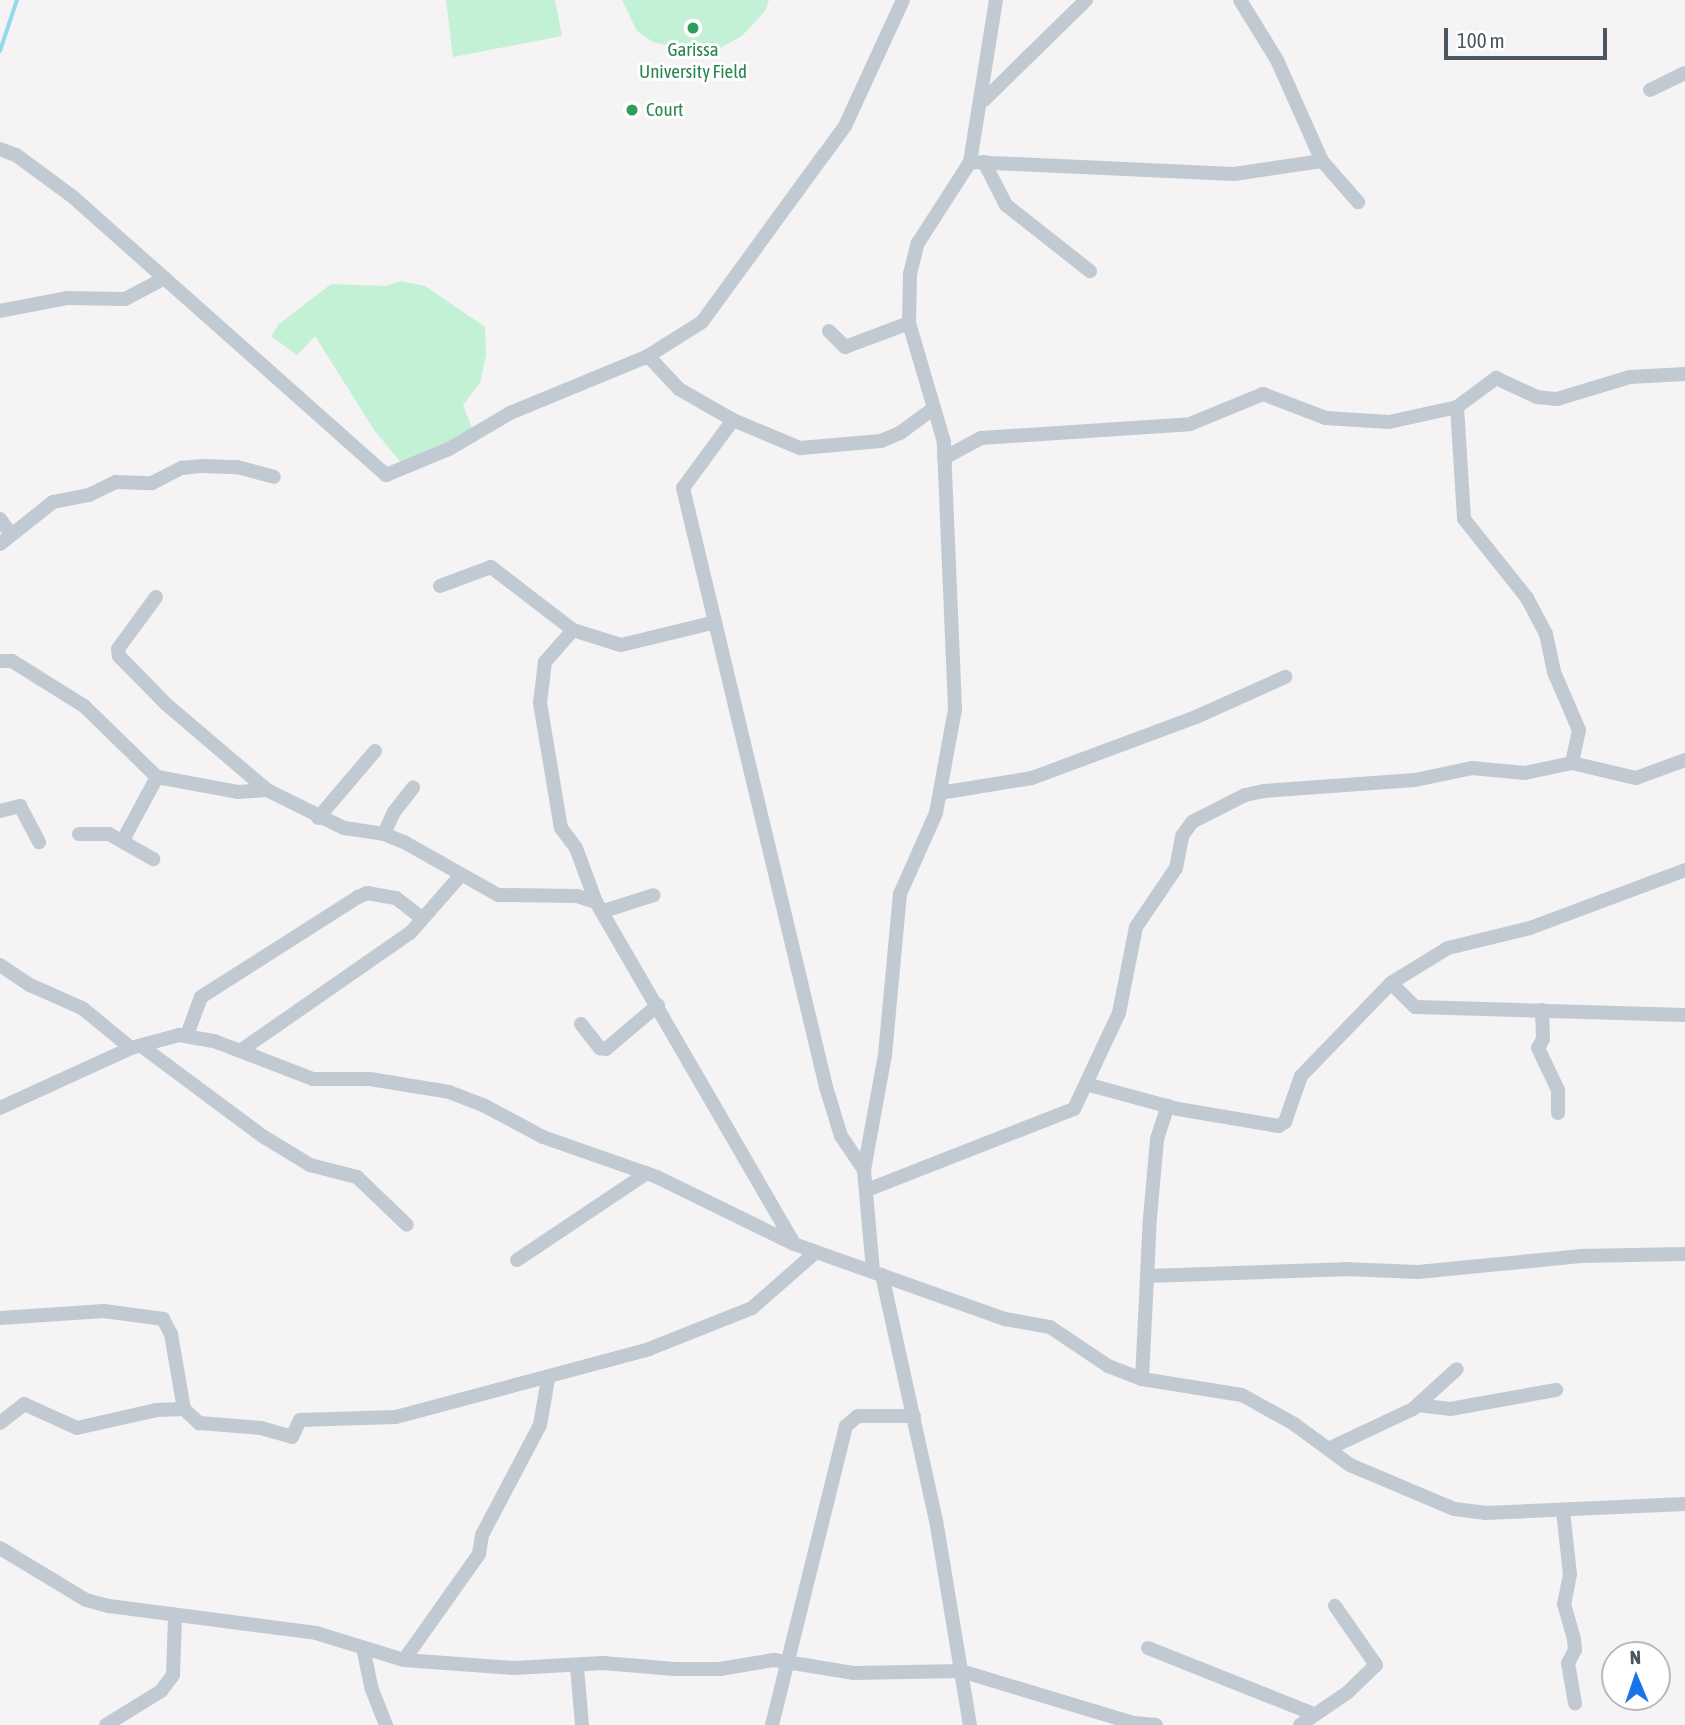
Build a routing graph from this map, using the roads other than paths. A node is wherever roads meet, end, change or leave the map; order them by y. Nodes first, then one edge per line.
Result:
1 (903, 0) edge
2 (996, 0) edge
3 (1086, 0) edge
4 (1240, 0) edge
5 (1685, 73) edge
6 (1650, 90) dead end
7 (984, 100) junction
8 (0, 149) edge
9 (1322, 161) junction
10 (977, 162) junction
11 (1358, 202) dead end
12 (1090, 271) dead end
13 (165, 278) junction
14 (0, 311) edge
15 (909, 323) junction
16 (829, 331) dead end
17 (648, 356) junction
18 (1685, 374) edge
19 (1457, 407) junction
20 (934, 408) junction
21 (733, 420) junction
22 (944, 458) junction
23 (274, 477) dead end
24 (0, 519) edge
25 (5, 539) edge
26 (440, 586) dead end
27 (156, 597) dead end
28 (712, 623) junction
29 (573, 630) junction
30 (1, 658) edge
31 (1285, 677) dead end
32 (375, 751) dead end
33 (1685, 760) edge
34 (1572, 763) junction
35 (157, 777) junction
36 (413, 788) dead end
37 (267, 790) junction
38 (940, 793) junction
39 (0, 811) edge
40 (318, 818) junction
41 (79, 834) dead end
42 (384, 834) junction
43 (123, 840) junction
44 (39, 842) dead end
45 (153, 859) dead end
46 (1685, 870) edge
47 (460, 876) junction
48 (654, 895) dead end
49 (600, 906) junction
50 (422, 918) junction
51 (0, 965) edge
52 (1391, 983) junction
53 (658, 1005) junction
54 (1542, 1010) junction
55 (1685, 1015) edge
56 (581, 1024) dead end
57 (187, 1035) junction
58 (138, 1048) junction
59 (240, 1051) junction
60 (1086, 1084) junction
61 (1168, 1106) junction
62 (0, 1108) edge
63 (1558, 1112) dead end
64 (864, 1170) junction
65 (647, 1173) junction
66 (867, 1190) junction
67 (407, 1225) dead end
68 (794, 1244) junction
69 (816, 1252) junction
70 (1685, 1254) edge
71 (517, 1260) dead end
72 (877, 1273) junction
73 (1148, 1276) junction
74 (0, 1318) edge
75 (1457, 1368) dead end
76 (548, 1379) junction
77 (1143, 1379) junction
78 (1556, 1390) dead end
79 (1418, 1405) junction
80 (184, 1409) junction
81 (914, 1416) junction
82 (0, 1423) edge
83 (1328, 1449) junction
84 (1685, 1504) edge
85 (1563, 1511) junction
86 (0, 1548) edge
87 (1335, 1606) dead end
88 (175, 1617) junction
89 (363, 1648) junction
90 (1148, 1648) dead end
91 (404, 1660) junction
92 (790, 1664) junction
93 (577, 1667) junction
94 (961, 1671) junction
95 (1575, 1703) dead end
96 (1314, 1714) junction
97 (1133, 1724) edge
98 (106, 1725) edge
99 (386, 1725) edge
100 (582, 1725) edge
101 (772, 1725) edge
102 (970, 1725) edge
103 (1156, 1725) edge
104 (1300, 1725) edge

1 - 17 street
2 - 7 street
3 - 7 street
4 - 9 street
5 - 6 street
7 - 10 street
8 - 13 street
9 - 10 street
9 - 11 street
10 - 12 street
10 - 15 street
13 - 14 street
13 - 17 street
15 - 16 street
15 - 20 street
17 - 21 street
18 - 19 street
19 - 22 street
19 - 34 street
20 - 21 street
20 - 22 street
21 - 28 street
22 - 38 street
23 - 25 street
24 - 25 street
26 - 29 street
27 - 37 street
28 - 29 street
28 - 64 street
29 - 49 street
30 - 35 street
31 - 38 street
32 - 40 street
33 - 34 street
34 - 60 street
35 - 37 street
35 - 43 street
36 - 42 street
37 - 40 street
38 - 64 street
39 - 44 street
40 - 42 street
41 - 43 street
42 - 47 street
43 - 45 street
46 - 52 street
47 - 49 street
47 - 50 street
48 - 49 street
49 - 53 street
50 - 57 street
50 - 59 street
51 - 58 street
52 - 54 street
52 - 61 street
53 - 56 street
53 - 68 street
54 - 55 street
54 - 63 street
57 - 58 street
57 - 59 street
58 - 62 street
58 - 67 street
59 - 65 street
60 - 61 street
60 - 66 street
61 - 73 street
64 - 66 street
65 - 68 street
65 - 71 street
66 - 72 street
68 - 69 street
69 - 72 street
69 - 76 street
70 - 73 street
72 - 77 street
72 - 81 street
73 - 77 street
74 - 80 street
75 - 79 street
76 - 80 street
76 - 91 street
77 - 83 street
78 - 79 street
79 - 83 street
80 - 82 street
81 - 92 street
81 - 94 street
83 - 85 street
84 - 85 street
85 - 95 street
86 - 88 street
87 - 96 street
88 - 89 street
88 - 98 street
89 - 91 street
89 - 99 street
90 - 96 street
91 - 93 street
92 - 93 street
92 - 94 street
92 - 101 street
93 - 100 street
94 - 97 street
94 - 102 street
96 - 104 street
97 - 103 street

